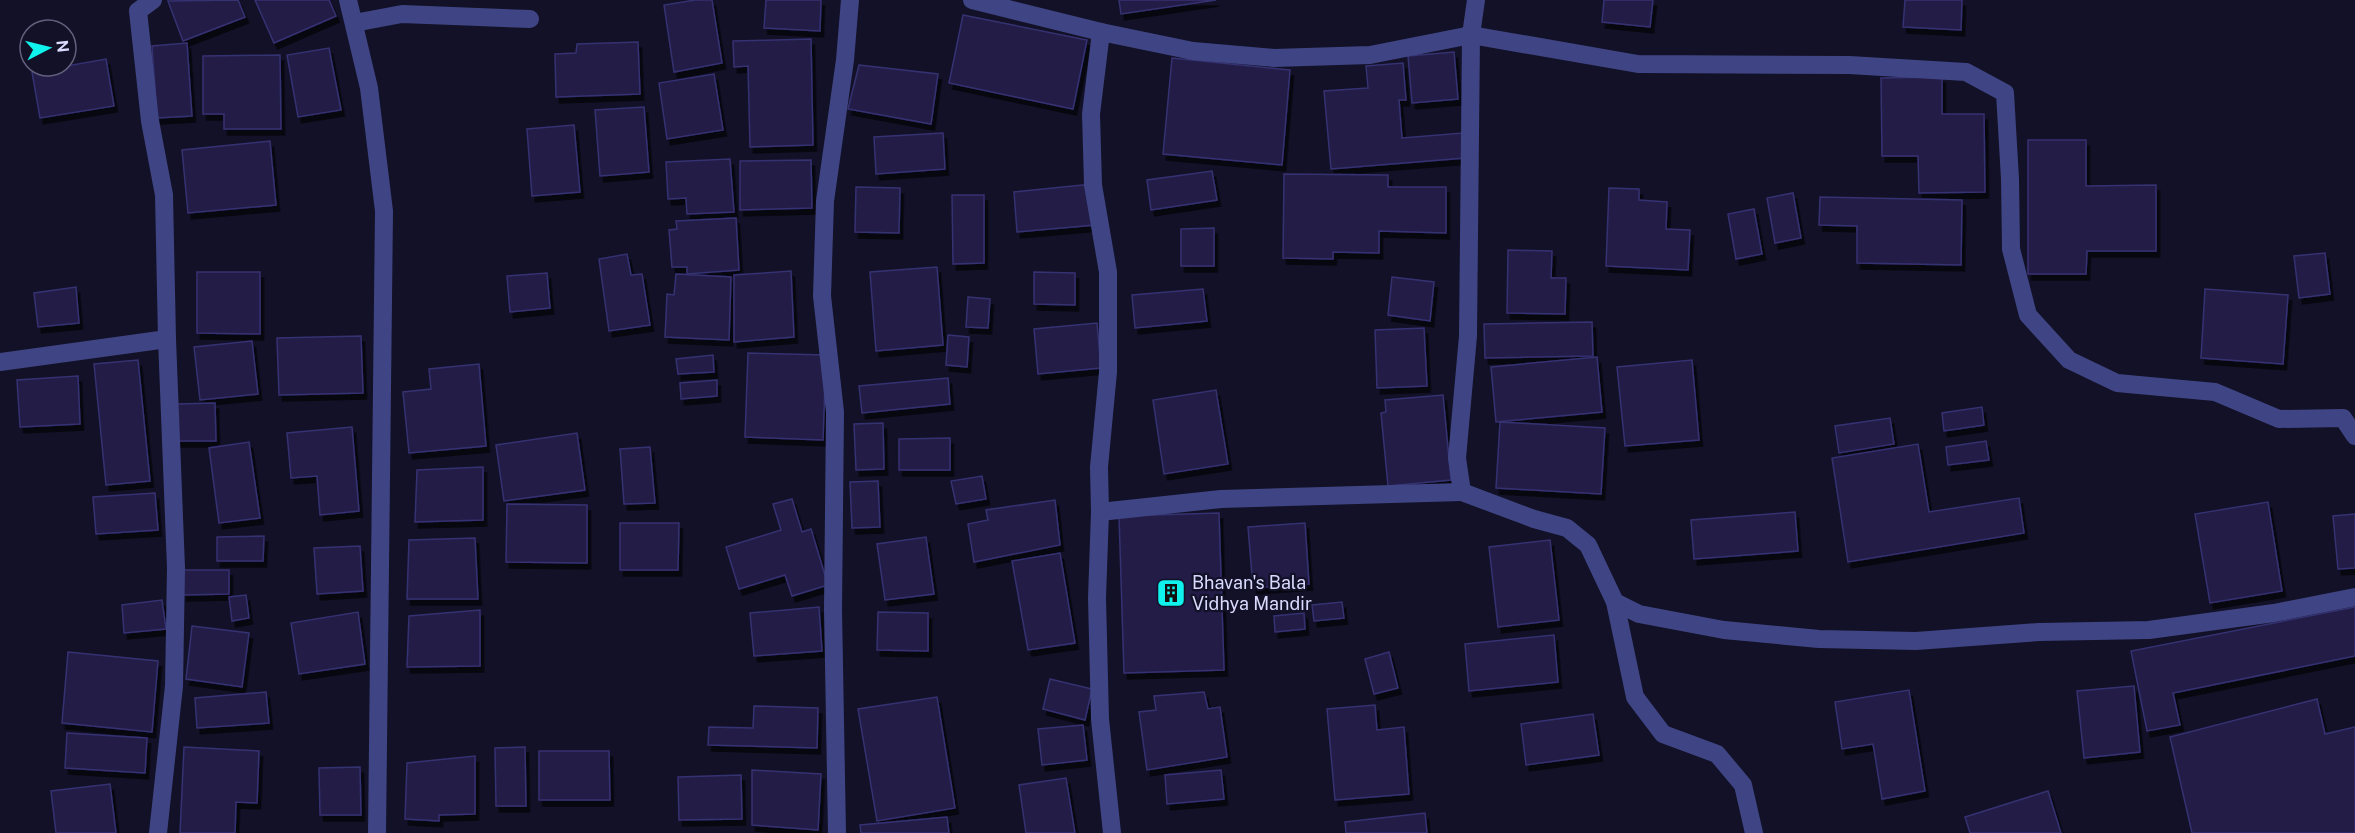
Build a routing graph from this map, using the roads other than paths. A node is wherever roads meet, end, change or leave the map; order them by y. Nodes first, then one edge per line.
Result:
1 (153, 0) edge
2 (348, 0) edge
3 (850, 0) edge
4 (972, 0) edge
5 (1476, 0) edge
6 (530, 19) dead end
7 (354, 23) junction
8 (1101, 32) junction
9 (1471, 35) junction
10 (167, 339) junction
11 (0, 362) edge
12 (2355, 436) edge
13 (1462, 492) junction
14 (1100, 512) junction
15 (2355, 597) edge
16 (1615, 602) junction
17 (158, 833) edge
18 (377, 833) edge
19 (837, 833) edge
20 (1112, 833) edge
21 (1754, 833) edge

1 - 10 street
2 - 7 street
3 - 19 street
4 - 8 street
5 - 9 street
6 - 7 street
7 - 18 street
8 - 9 street
8 - 14 street
9 - 12 street
9 - 13 street
10 - 11 street
10 - 17 street
13 - 14 street
13 - 16 street
14 - 20 street
15 - 16 street
16 - 21 street

